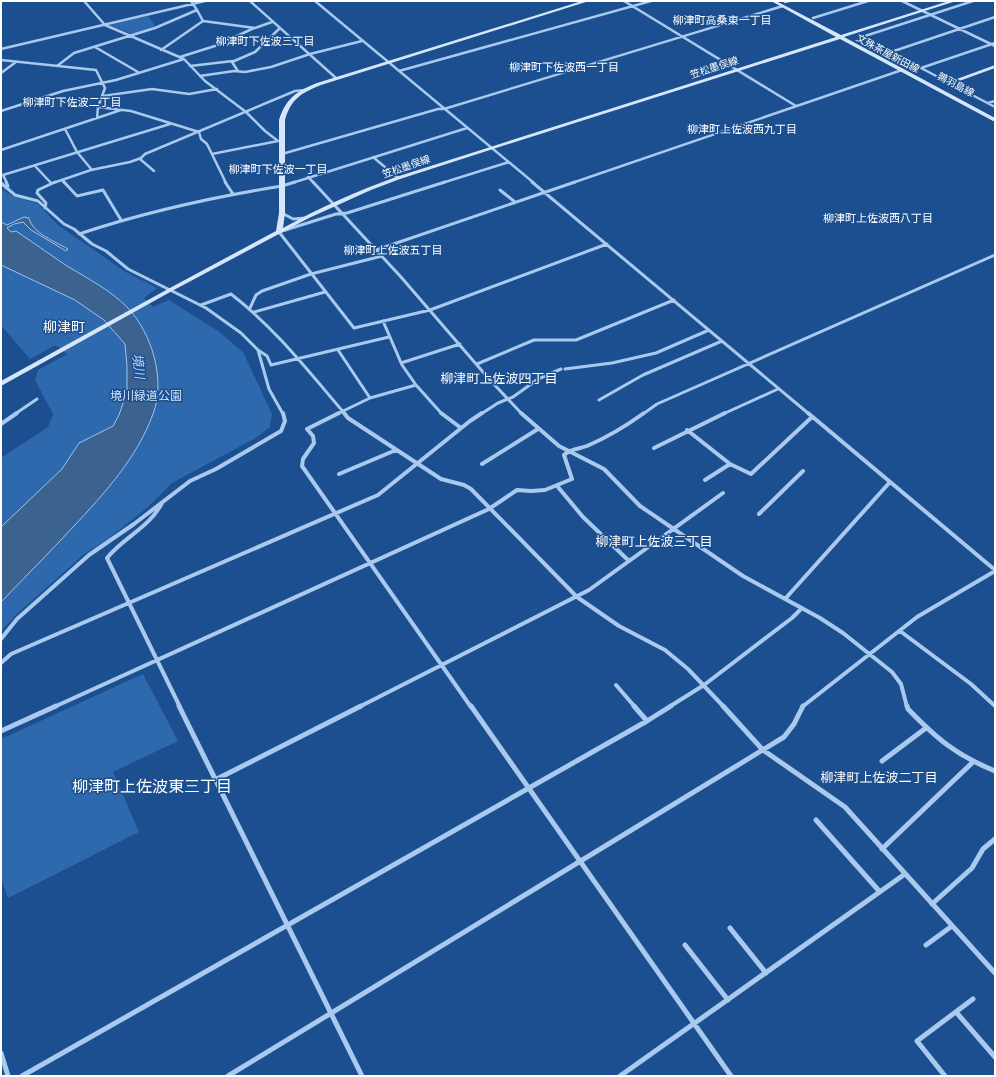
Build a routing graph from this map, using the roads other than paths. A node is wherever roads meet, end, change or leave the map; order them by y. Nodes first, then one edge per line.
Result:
1 (84, 1) edge
2 (191, 1) edge
3 (205, 1) edge
4 (250, 1) edge
5 (315, 1) edge
6 (587, 1) edge
7 (624, 1) edge
8 (651, 1) edge
9 (773, 1) edge
10 (789, 1) edge
11 (868, 1) edge
12 (902, 1) edge
13 (954, 1) edge
14 (973, 1) edge
15 (783, 3) edge
16 (194, 4) junction
17 (632, 6) junction
18 (197, 10) junction
19 (922, 11) junction
20 (930, 15) junction
21 (995, 17) edge
22 (813, 18) junction
23 (202, 20) junction
24 (272, 22) junction
25 (105, 25) junction
26 (255, 28) junction
27 (280, 28) junction
28 (960, 29) junction
29 (131, 36) junction
30 (682, 36) junction
31 (843, 36) junction
32 (362, 41) junction
33 (995, 43) edge
34 (991, 44) junction
35 (995, 46) edge
36 (95, 47) junction
37 (1, 49) edge
38 (161, 50) junction
39 (891, 52) junction
40 (310, 54) junction
41 (180, 57) junction
42 (184, 59) junction
43 (1, 60) edge
44 (233, 61) junction
45 (16, 62) junction
46 (389, 62) junction
47 (57, 66) junction
48 (190, 66) junction
49 (995, 66) edge
50 (921, 68) junction
51 (399, 70) junction
52 (736, 70) junction
53 (902, 70) junction
54 (238, 71) junction
55 (138, 72) junction
56 (1, 73) edge
57 (200, 76) junction
58 (336, 78) junction
59 (103, 83) junction
60 (949, 83) junction
61 (217, 89) junction
62 (306, 90) junction
63 (103, 96) junction
64 (995, 101) edge
65 (988, 103) junction
66 (796, 106) junction
67 (98, 107) junction
68 (995, 107) edge
69 (444, 109) junction
70 (121, 110) junction
71 (1, 111) edge
72 (246, 112) junction
73 (995, 115) edge
74 (97, 118) junction
75 (995, 120) edge
76 (170, 124) junction
77 (467, 128) junction
78 (65, 129) junction
79 (199, 132) junction
80 (280, 141) junction
81 (491, 148) junction
82 (1, 150) edge
83 (77, 152) junction
84 (212, 154) junction
85 (282, 154) junction
86 (373, 157) junction
87 (140, 159) junction
88 (509, 162) junction
89 (35, 166) junction
90 (92, 170) junction
91 (154, 172) dead end
92 (308, 177) junction
93 (398, 178) junction
94 (62, 180) junction
95 (1, 183) edge
96 (51, 183) junction
97 (282, 186) junction
98 (6, 188) junction
99 (500, 190) dead end
100 (545, 192) junction
101 (233, 194) junction
102 (515, 202) junction
103 (333, 205) junction
104 (45, 208) junction
105 (282, 213) junction
106 (342, 214) junction
107 (307, 217) junction
108 (121, 220) junction
109 (279, 232) junction
110 (79, 234) junction
111 (607, 244) junction
112 (376, 250) junction
113 (995, 254) edge
114 (382, 256) junction
115 (311, 274) junction
116 (170, 290) junction
117 (325, 292) junction
118 (674, 300) junction
119 (201, 305) junction
120 (250, 308) junction
121 (430, 310) junction
122 (254, 312) junction
123 (383, 321) junction
124 (709, 330) junction
125 (389, 337) junction
126 (722, 341) junction
127 (460, 344) junction
128 (258, 349) junction
129 (338, 350) junction
130 (298, 360) junction
131 (401, 363) junction
132 (748, 363) junction
133 (477, 364) junction
134 (1, 384) edge
135 (416, 385) junction
136 (778, 388) junction
137 (370, 398) junction
138 (37, 399) dead end
139 (507, 399) junction
140 (599, 400) dead end
141 (342, 413) junction
142 (812, 417) junction
143 (1, 424) edge
144 (461, 428) junction
145 (538, 429) junction
146 (687, 430) junction
147 (654, 448) dead end
148 (396, 450) junction
149 (568, 451) junction
150 (418, 464) junction
151 (482, 464) dead end
152 (730, 464) junction
153 (803, 471) dead end
154 (339, 474) dead end
155 (705, 480) dead end
156 (890, 482) junction
157 (558, 487) junction
158 (723, 493) dead end
159 (162, 503) junction
160 (489, 509) junction
161 (336, 514) junction
162 (759, 514) dead end
163 (675, 529) junction
164 (629, 561) junction
165 (370, 562) junction
166 (995, 571) edge
167 (577, 596) junction
168 (785, 599) junction
169 (129, 604) junction
170 (801, 609) junction
171 (900, 631) junction
172 (1, 639) edge
173 (870, 654) junction
174 (156, 660) junction
175 (1, 663) edge
176 (442, 664) junction
177 (616, 685) dead end
178 (704, 685) junction
179 (995, 706) edge
180 (647, 720) junction
181 (926, 728) junction
182 (1, 731) edge
183 (763, 750) junction
184 (882, 761) dead end
185 (973, 762) junction
186 (995, 771) edge
187 (215, 780) junction
188 (529, 788) junction
189 (816, 820) dead end
190 (995, 839) edge
191 (882, 849) junction
192 (580, 861) junction
193 (905, 874) junction
194 (880, 892) junction
195 (932, 904) junction
196 (287, 925) junction
197 (952, 926) junction
198 (730, 928) dead end
199 (685, 945) dead end
200 (926, 945) dead end
201 (766, 973) junction
202 (995, 973) edge
203 (972, 999) dead end
204 (728, 1000) junction
205 (956, 1012) junction
206 (330, 1013) junction
207 (694, 1024) junction
208 (1, 1053) edge
209 (995, 1057) edge
210 (8, 1076) edge
211 (22, 1076) edge
212 (228, 1076) edge
213 (362, 1076) edge
214 (620, 1076) edge
215 (731, 1076) edge
216 (945, 1076) edge

1 - 25 street
2 - 16 street
3 - 16 street
4 - 24 street
5 - 32 street
6 - 46 main road
7 - 17 street
8 - 17 street
9 - 15 main road, 文殊茶屋新田線
10 - 15 street
11 - 22 street
12 - 19 street
13 - 19 main road, 笠松墨俣線
14 - 20 street
15 - 22 main road
15 - 30 street
15 - 31 main road, 文殊茶屋新田線
16 - 18 street
16 - 25 street
17 - 30 street
17 - 51 street
18 - 23 street
18 - 29 street
19 - 20 street
19 - 31 main road, 笠松墨俣線
20 - 28 street
20 - 39 street
21 - 28 street
22 - 31 main road
23 - 26 street
23 - 38 street
24 - 26 street
24 - 27 street
25 - 29 street
25 - 37 street
26 - 41 street
27 - 40 street
27 - 44 street
28 - 34 street
28 - 39 street
29 - 36 street
29 - 38 street
30 - 52 street
30 - 69 street
31 - 52 main road, 笠松墨俣線
31 - 53 main road, 文殊茶屋新田線
31 - 73 main road, 鶉羽島線
32 - 40 street
32 - 46 street
33 - 34 street
34 - 35 street
34 - 50 street
36 - 47 street
36 - 55 street
38 - 41 street
39 - 50 street
40 - 54 street
40 - 58 street
41 - 42 street
42 - 48 street
42 - 55 street
43 - 45 street
44 - 48 street
44 - 54 street
45 - 47 street
45 - 56 street
46 - 51 street
46 - 58 main road
47 - 59 street
48 - 57 street
49 - 60 main road
50 - 60 street
51 - 69 street
52 - 66 street
52 - 81 main road, 笠松墨俣線
53 - 66 street
53 - 75 main road, 文殊茶屋新田線
54 - 57 street
55 - 59 street
57 - 61 street
58 - 62 main road
59 - 63 street
59 - 71 street
60 - 65 street
61 - 63 street
61 - 72 street
62 - 72 street
62 - 80 main road
63 - 67 street
64 - 65 street
65 - 68 street
66 - 100 street
67 - 70 street
67 - 74 street
69 - 77 street
69 - 85 street
70 - 74 street
70 - 76 street
72 - 79 street
72 - 80 street
74 - 78 street
76 - 79 street
76 - 83 street
77 - 81 street
77 - 86 street
78 - 82 street
78 - 83 street
79 - 84 street
79 - 87 street
80 - 84 street
80 - 85 main road
81 - 88 street
81 - 93 main road, 笠松墨俣線
83 - 89 street
83 - 90 street
84 - 101 street
85 - 97 main road
86 - 92 street
86 - 93 street
87 - 90 street
87 - 91 street
88 - 100 street
88 - 106 street
89 - 96 street
89 - 98 street
90 - 94 street
92 - 97 street
92 - 103 street
93 - 103 main road, 笠松墨俣線
94 - 96 street
94 - 108 street
95 - 98 street
96 - 104 street
97 - 101 street
97 - 105 main road
98 - 104 street
99 - 102 street
100 - 102 street
100 - 111 street
101 - 108 street
102 - 112 street
103 - 106 street
103 - 107 main road, 笠松墨俣線
104 - 110 street
105 - 107 street
105 - 109 main road
106 - 109 street
106 - 112 street
107 - 109 main road, 笠松墨俣線
108 - 110 street
109 - 115 street
109 - 116 main road, 笠松墨俣線
110 - 116 street
111 - 118 street
111 - 121 street
112 - 114 street
113 - 132 street
114 - 115 street
114 - 121 street
115 - 117 street
115 - 120 street
116 - 119 street
116 - 134 main road, 笠松墨俣線
117 - 122 street
117 - 123 street
118 - 124 street
118 - 133 street
119 - 120 street
119 - 128 street
120 - 122 street
121 - 123 street
121 - 127 street
122 - 130 street
123 - 125 street
124 - 126 street
124 - 139 street
125 - 129 street
125 - 131 street
126 - 132 street
126 - 140 street
127 - 131 street
127 - 133 street
128 - 130 street
128 - 159 street
129 - 130 street
129 - 137 street
130 - 141 street
131 - 135 street
132 - 136 street
132 - 149 street
133 - 139 street
135 - 137 street
135 - 144 street
136 - 142 street
136 - 146 street
137 - 141 street
138 - 143 street
139 - 144 street
139 - 145 street
141 - 148 street
141 - 161 street
142 - 152 street
142 - 156 street
144 - 150 street
145 - 149 street
145 - 151 street
146 - 147 street
146 - 152 street
148 - 150 street
148 - 154 street
149 - 157 street
149 - 163 street
150 - 160 street
150 - 161 street
152 - 155 street
153 - 162 street
156 - 166 street
156 - 168 street
157 - 160 street
157 - 164 street
158 - 163 street
159 - 169 street
159 - 172 street
160 - 165 street
160 - 167 street
161 - 165 street
161 - 169 street
163 - 164 street
163 - 168 street
164 - 167 street
165 - 174 street
165 - 176 street
166 - 171 street
167 - 176 street
167 - 178 street
168 - 170 street
169 - 174 street
169 - 175 street
170 - 173 street
170 - 178 street
171 - 173 street
171 - 179 street
173 - 181 street
173 - 183 street
174 - 182 street
174 - 187 street
176 - 187 street
176 - 188 street
177 - 180 street
178 - 180 street
178 - 183 street
180 - 188 street
181 - 184 street
181 - 185 street
183 - 191 street
183 - 192 street
185 - 186 street
185 - 191 street
187 - 196 street
188 - 192 street
188 - 196 street
189 - 194 street
190 - 195 street
191 - 193 street
192 - 206 street
192 - 207 street
193 - 194 street
193 - 195 street
194 - 201 street
195 - 197 street
196 - 206 street
196 - 211 street
197 - 200 street
197 - 202 street
198 - 201 street
199 - 204 street
201 - 204 street
203 - 205 street
204 - 207 street
205 - 209 street
205 - 216 street
206 - 212 street
206 - 213 street
207 - 214 street
207 - 215 street
208 - 210 street

